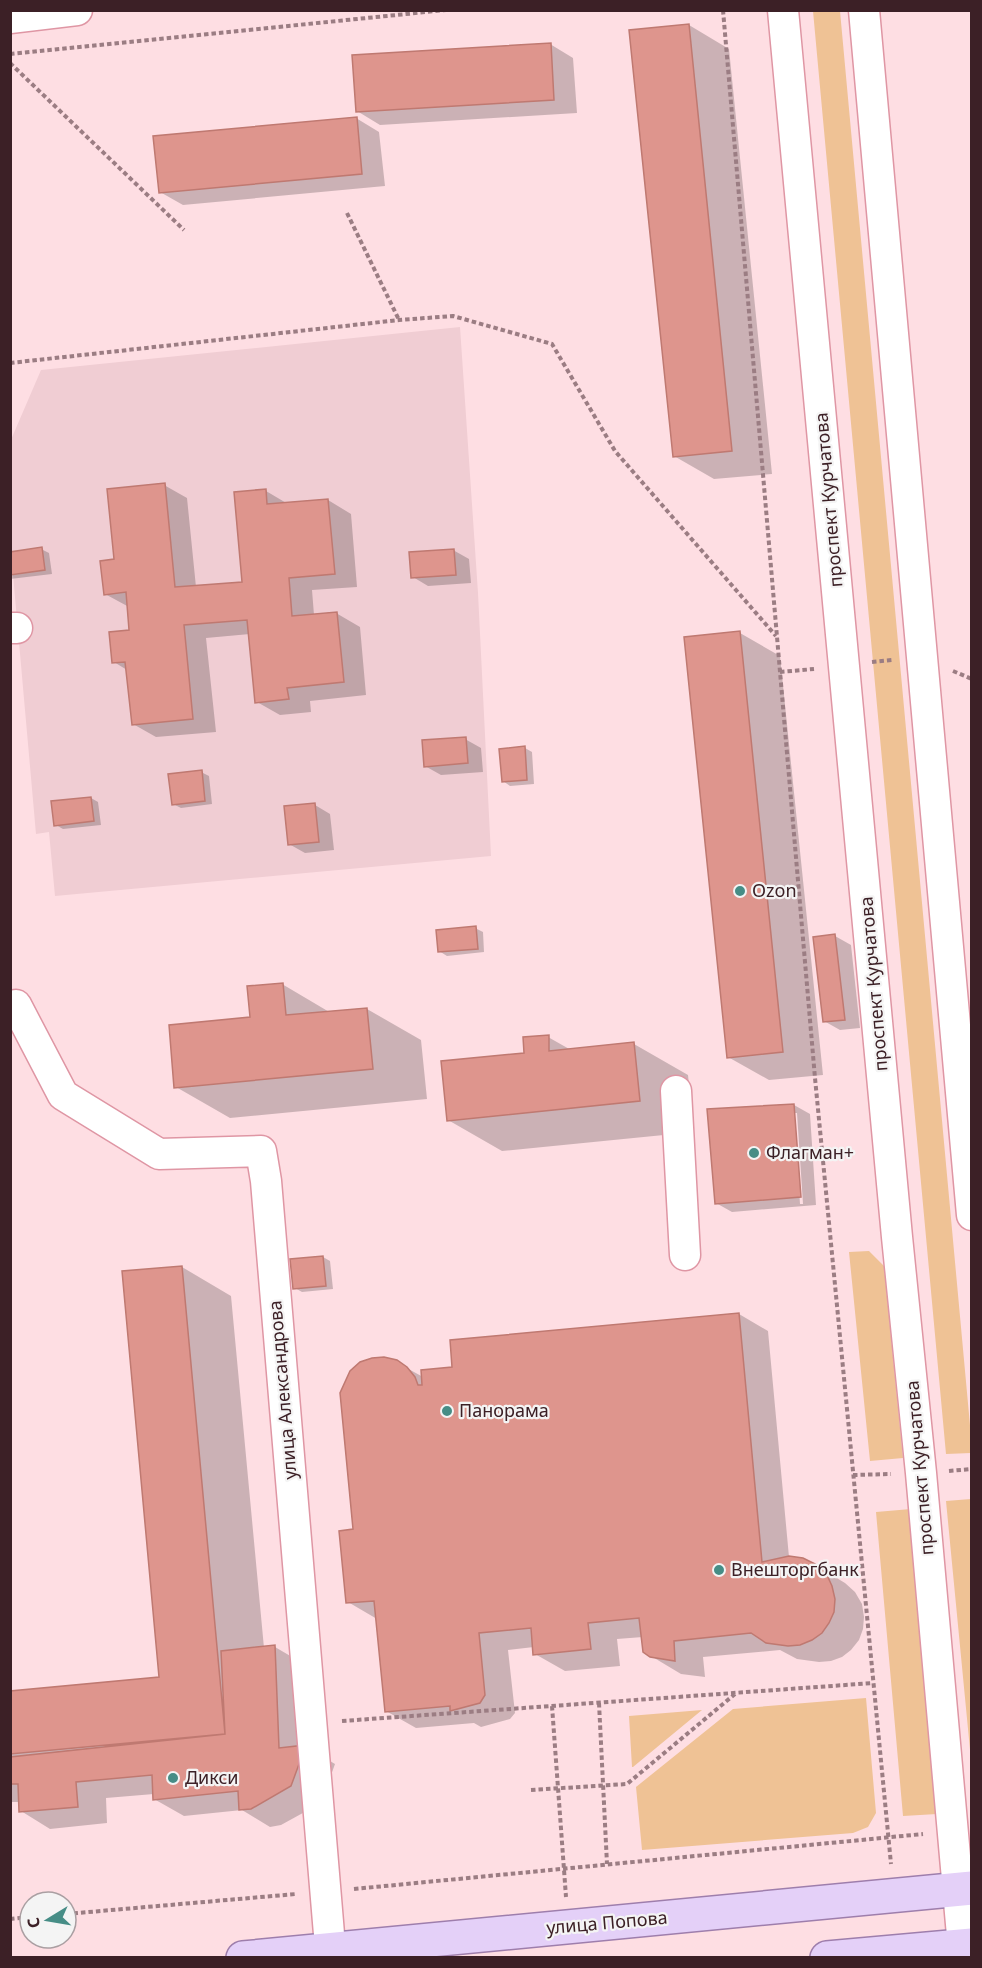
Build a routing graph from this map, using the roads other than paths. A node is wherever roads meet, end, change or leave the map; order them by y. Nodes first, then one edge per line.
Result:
1 (77, 10) edge
2 (783, 10) edge
3 (864, 10) edge
4 (10, 18) edge
5 (10, 1006) edge
6 (676, 1092) dead end
7 (972, 1215) edge
8 (685, 1255) dead end
9 (965, 1889) edge
10 (966, 1949) edge
11 (330, 1953) edge
12 (243, 1958) edge
13 (827, 1958) edge

1 - 4 street
2 - 9 street, проспект Курчатова
3 - 7 street
5 - 11 street, улица Александрова
6 - 8 street
9 - 10 street, проспект Курчатова
9 - 11 main road, улица Попова
10 - 13 main road
11 - 12 main road, улица Попова

